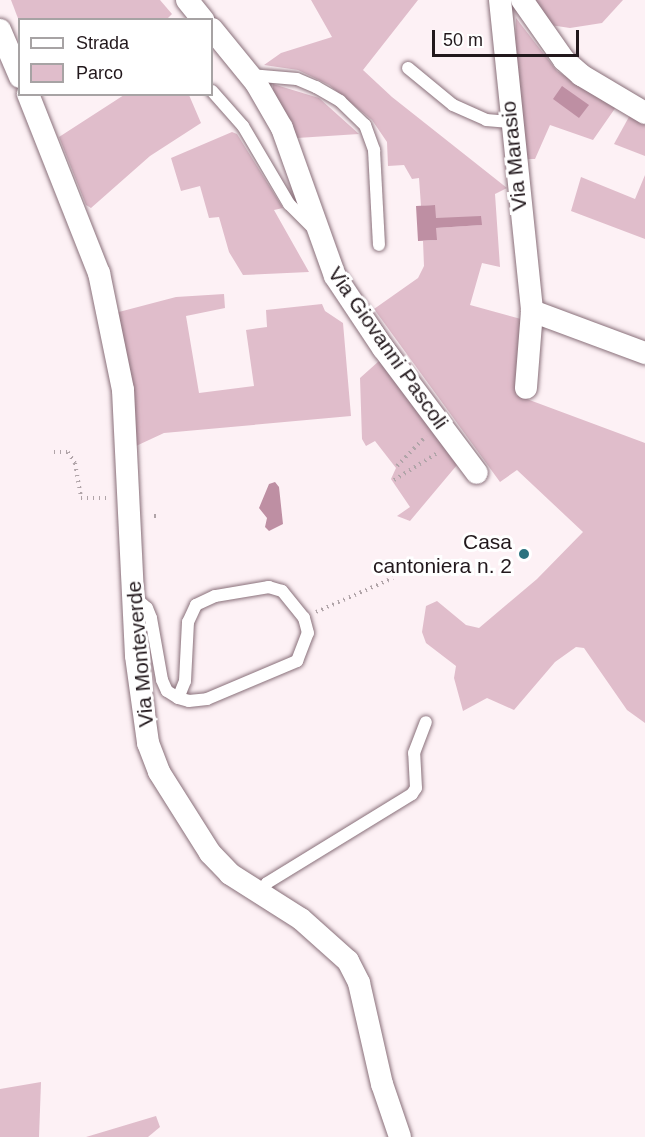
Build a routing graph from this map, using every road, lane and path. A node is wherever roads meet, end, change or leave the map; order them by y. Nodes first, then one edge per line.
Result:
1 (187, 0) edge
2 (500, 0) edge
3 (522, 0) edge
4 (201, 18) edge
5 (0, 30) edge
6 (213, 30) edge
7 (408, 68) dead end
8 (18, 72) edge
9 (250, 75) junction
10 (213, 92) edge
11 (29, 96) edge
12 (645, 113) edge
13 (510, 122) junction
14 (320, 235) junction
15 (379, 245) dead end
16 (532, 311) junction
17 (645, 353) edge
18 (526, 388) dead end
19 (433, 416) junction
20 (453, 442) junction
21 (54, 452) dead end
22 (397, 466) dead end
23 (477, 473) dead end
24 (394, 480) dead end
25 (115, 498) dead end
26 (154, 516) dead end
27 (160, 516) dead end
28 (393, 578) dead end
29 (133, 596) junction
30 (304, 618) junction
31 (178, 698) junction
32 (426, 722) dead end
33 (259, 895) junction
34 (400, 1137) edge

1 - 4 street
2 - 13 street, Via Marasio
3 - 12 street
5 - 8 street
6 - 9 street, Via Giovanni Pascoli
7 - 13 lane
9 - 14 street, Via Giovanni Pascoli
9 - 15 lane
10 - 14 lane
11 - 29 street, Via Monteverde
13 - 16 street, Via Marasio
14 - 19 street, Via Giovanni Pascoli
16 - 17 street
16 - 18 street, Via Marasio
19 - 20 street, Via Giovanni Pascoli
19 - 22 path
20 - 23 street, Via Giovanni Pascoli
20 - 24 path
21 - 25 path
26 - 27 path
28 - 30 path
29 - 31 lane
29 - 33 street, Via Monteverde
30 - 31 lane
30 - 31 lane
32 - 33 lane
33 - 34 street, Via Monteverde

